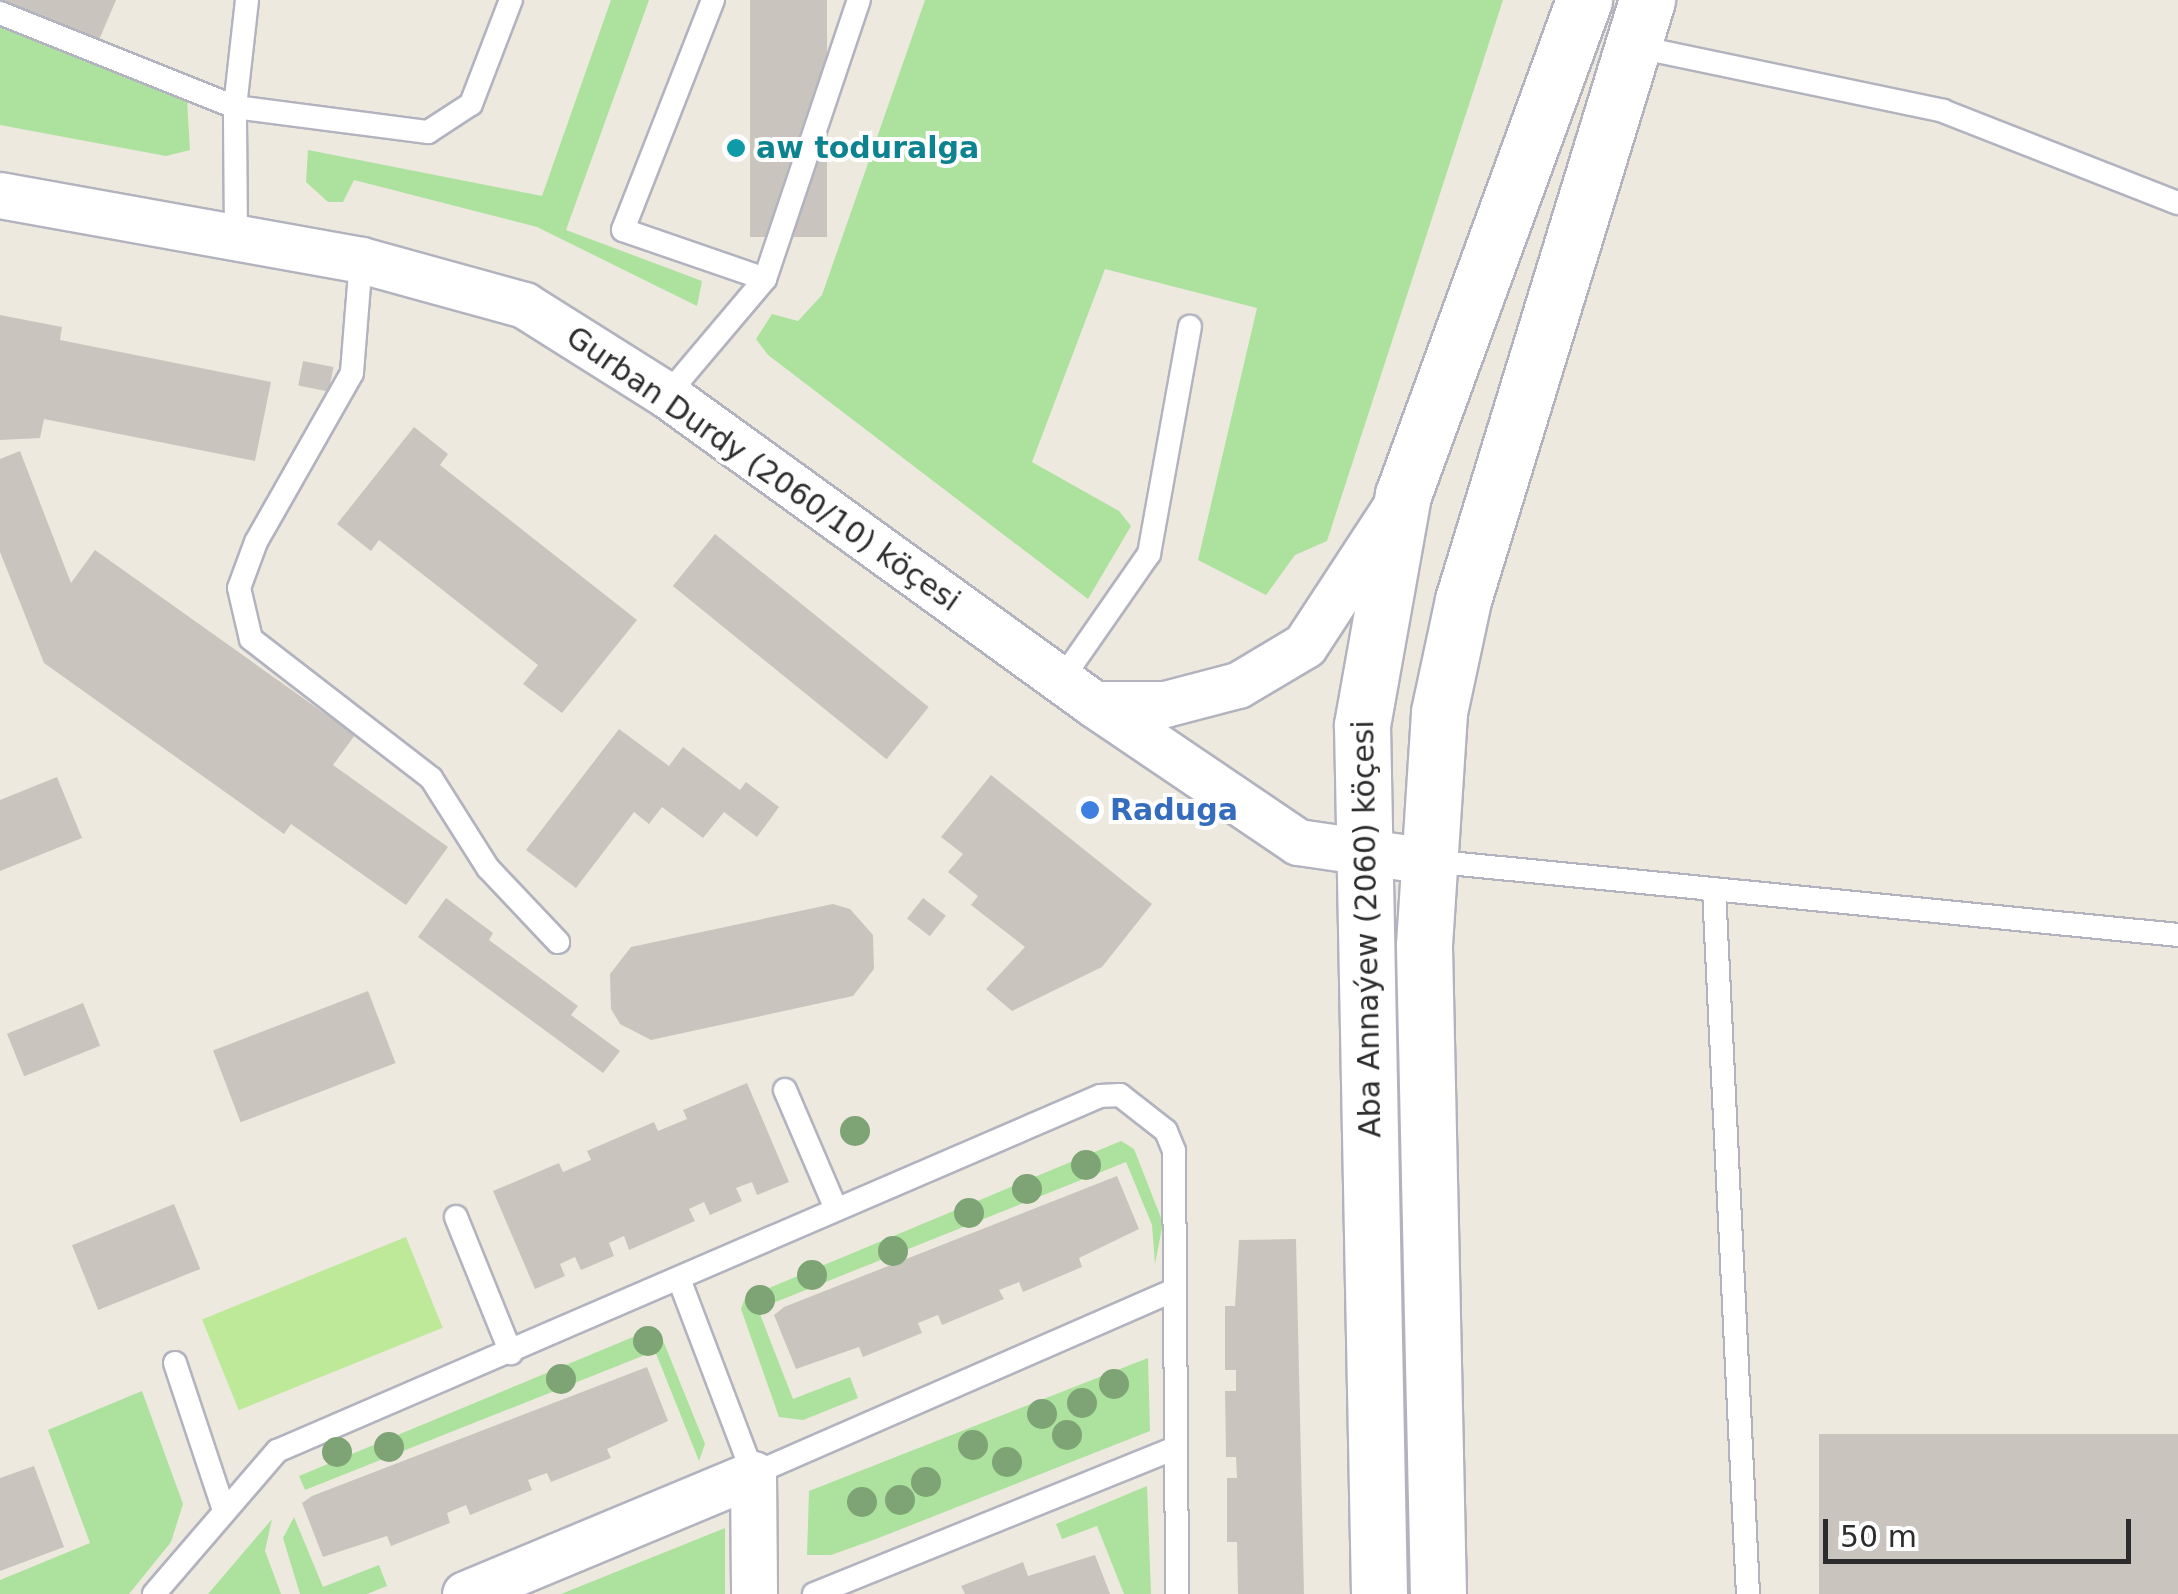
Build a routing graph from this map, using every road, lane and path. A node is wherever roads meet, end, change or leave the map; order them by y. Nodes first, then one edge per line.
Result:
1 (247, 0) edge
2 (511, 0) edge
3 (713, 0) edge
4 (859, 0) edge
5 (1584, 0) edge
6 (0, 14) edge
7 (1640, 23) edge
8 (236, 107) junction
9 (0, 194) edge
10 (2178, 203) edge
11 (236, 234) junction
12 (361, 260) junction
13 (765, 279) junction
14 (1190, 328) dead end
15 (667, 395) junction
16 (1403, 495) junction
17 (1078, 692) junction
18 (1362, 856) junction
19 (1429, 860) junction
20 (1714, 889) junction
21 (2178, 934) edge
22 (558, 942) dead end
23 (785, 1090) dead end
24 (836, 1209) junction
25 (456, 1218) dead end
26 (678, 1278) junction
27 (1174, 1290) junction
28 (511, 1353) junction
29 (175, 1363) dead end
30 (1176, 1448) junction
31 (753, 1474) junction
32 (224, 1510) junction
33 (154, 1594) edge
34 (465, 1594) edge
35 (754, 1594) edge
36 (814, 1594) edge
37 (1177, 1594) edge
38 (1380, 1594) edge
39 (1438, 1594) edge
40 (1748, 1594) edge

1 - 8 lane
2 - 8 lane
3 - 13 lane
4 - 13 lane
5 - 16 main road, Aba Annaýew (2060) köçesi
6 - 8 lane
7 - 10 lane
7 - 19 main road, Aba Annaýew (2060) köçesi
8 - 11 lane
9 - 11 street, Gurban Durdy (2060/10) köçesi
11 - 12 street, Gurban Durdy (2060/10) köçesi
12 - 15 street, Gurban Durdy (2060/10) köçesi
12 - 22 lane
13 - 15 lane
14 - 17 lane
15 - 17 street, Gurban Durdy (2060/10) köçesi
16 - 17 street
16 - 18 main road, Aba Annaýew (2060) köçesi
17 - 18 street, Gurban Durdy (2060/10) köçesi
18 - 19 street, Gurban Durdy (2060/10) köçesi
18 - 38 main road, Aba Annaýew (2060) köçesi
19 - 20 lane
19 - 39 main road, Aba Annaýew (2060) köçesi
20 - 21 lane
20 - 40 lane
23 - 24 lane
24 - 26 lane
24 - 27 lane
25 - 28 lane
26 - 28 lane
26 - 31 lane
27 - 30 lane
27 - 31 lane
28 - 32 lane
29 - 32 lane
30 - 36 lane
30 - 37 lane
31 - 34 street
31 - 35 street
32 - 33 lane

